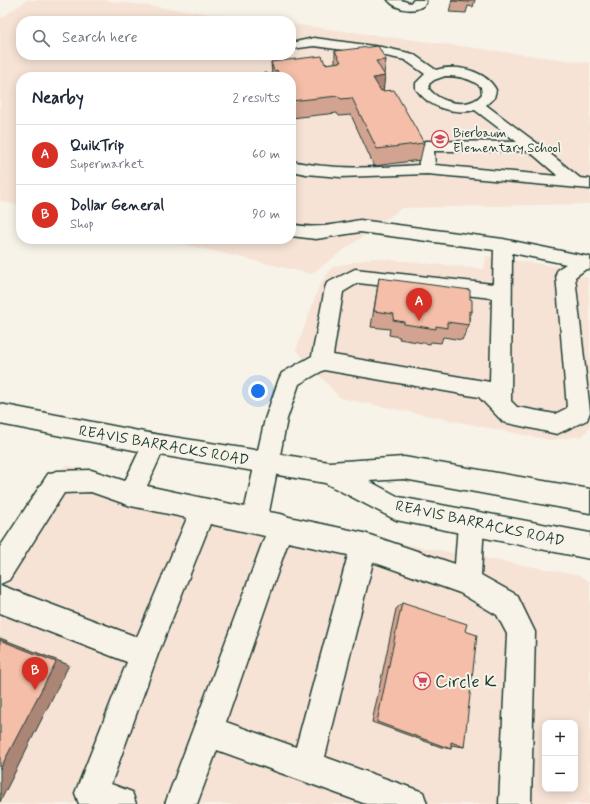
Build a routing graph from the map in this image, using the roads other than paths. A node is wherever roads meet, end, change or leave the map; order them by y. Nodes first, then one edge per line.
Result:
1 (394, 0) edge
2 (420, 0) edge
3 (296, 46) edge
4 (434, 74) junction
5 (477, 105) junction
6 (533, 147) junction
7 (296, 167) edge
8 (426, 169) junction
9 (583, 183) edge
10 (296, 232) edge
11 (504, 245) junction
12 (587, 263) edge
13 (503, 292) junction
14 (322, 361) junction
15 (500, 403) junction
16 (0, 414) edge
17 (154, 444) junction
18 (267, 462) junction
19 (329, 473) junction
20 (132, 494) junction
21 (590, 502) edge
22 (203, 511) junction
23 (268, 524) junction
24 (471, 524) junction
25 (364, 546) junction
26 (590, 546) edge
27 (0, 571) edge
28 (467, 582) junction
29 (0, 599) edge
30 (144, 654) junction
31 (208, 731) junction
32 (307, 766) junction
33 (120, 804) edge
34 (181, 804) edge
35 (411, 804) edge
36 (515, 804) edge

1 - 2 main road
3 - 4 main road
4 - 5 main road
4 - 5 main road
5 - 6 main road
6 - 8 main road
6 - 9 main road
7 - 8 main road
8 - 9 main road
10 - 11 main road
11 - 12 main road
11 - 13 main road
12 - 15 main road
13 - 14 main road
13 - 15 main road
14 - 15 main road
14 - 18 main road
16 - 17 main road, REAVIS BARRACKS ROAD
17 - 18 main road, REAVIS BARRACKS ROAD
17 - 20 main road
18 - 19 main road, REAVIS BARRACKS ROAD
18 - 23 main road
19 - 21 main road, REAVIS BARRACKS ROAD
19 - 24 main road, REAVIS BARRACKS ROAD
20 - 22 main road
20 - 27 main road
22 - 23 main road
22 - 30 main road
23 - 25 main road
23 - 31 main road
24 - 26 main road, REAVIS BARRACKS ROAD
24 - 28 main road
25 - 28 main road
25 - 32 main road
28 - 36 main road
29 - 30 main road
30 - 33 main road
31 - 32 main road
31 - 34 main road
32 - 35 main road

